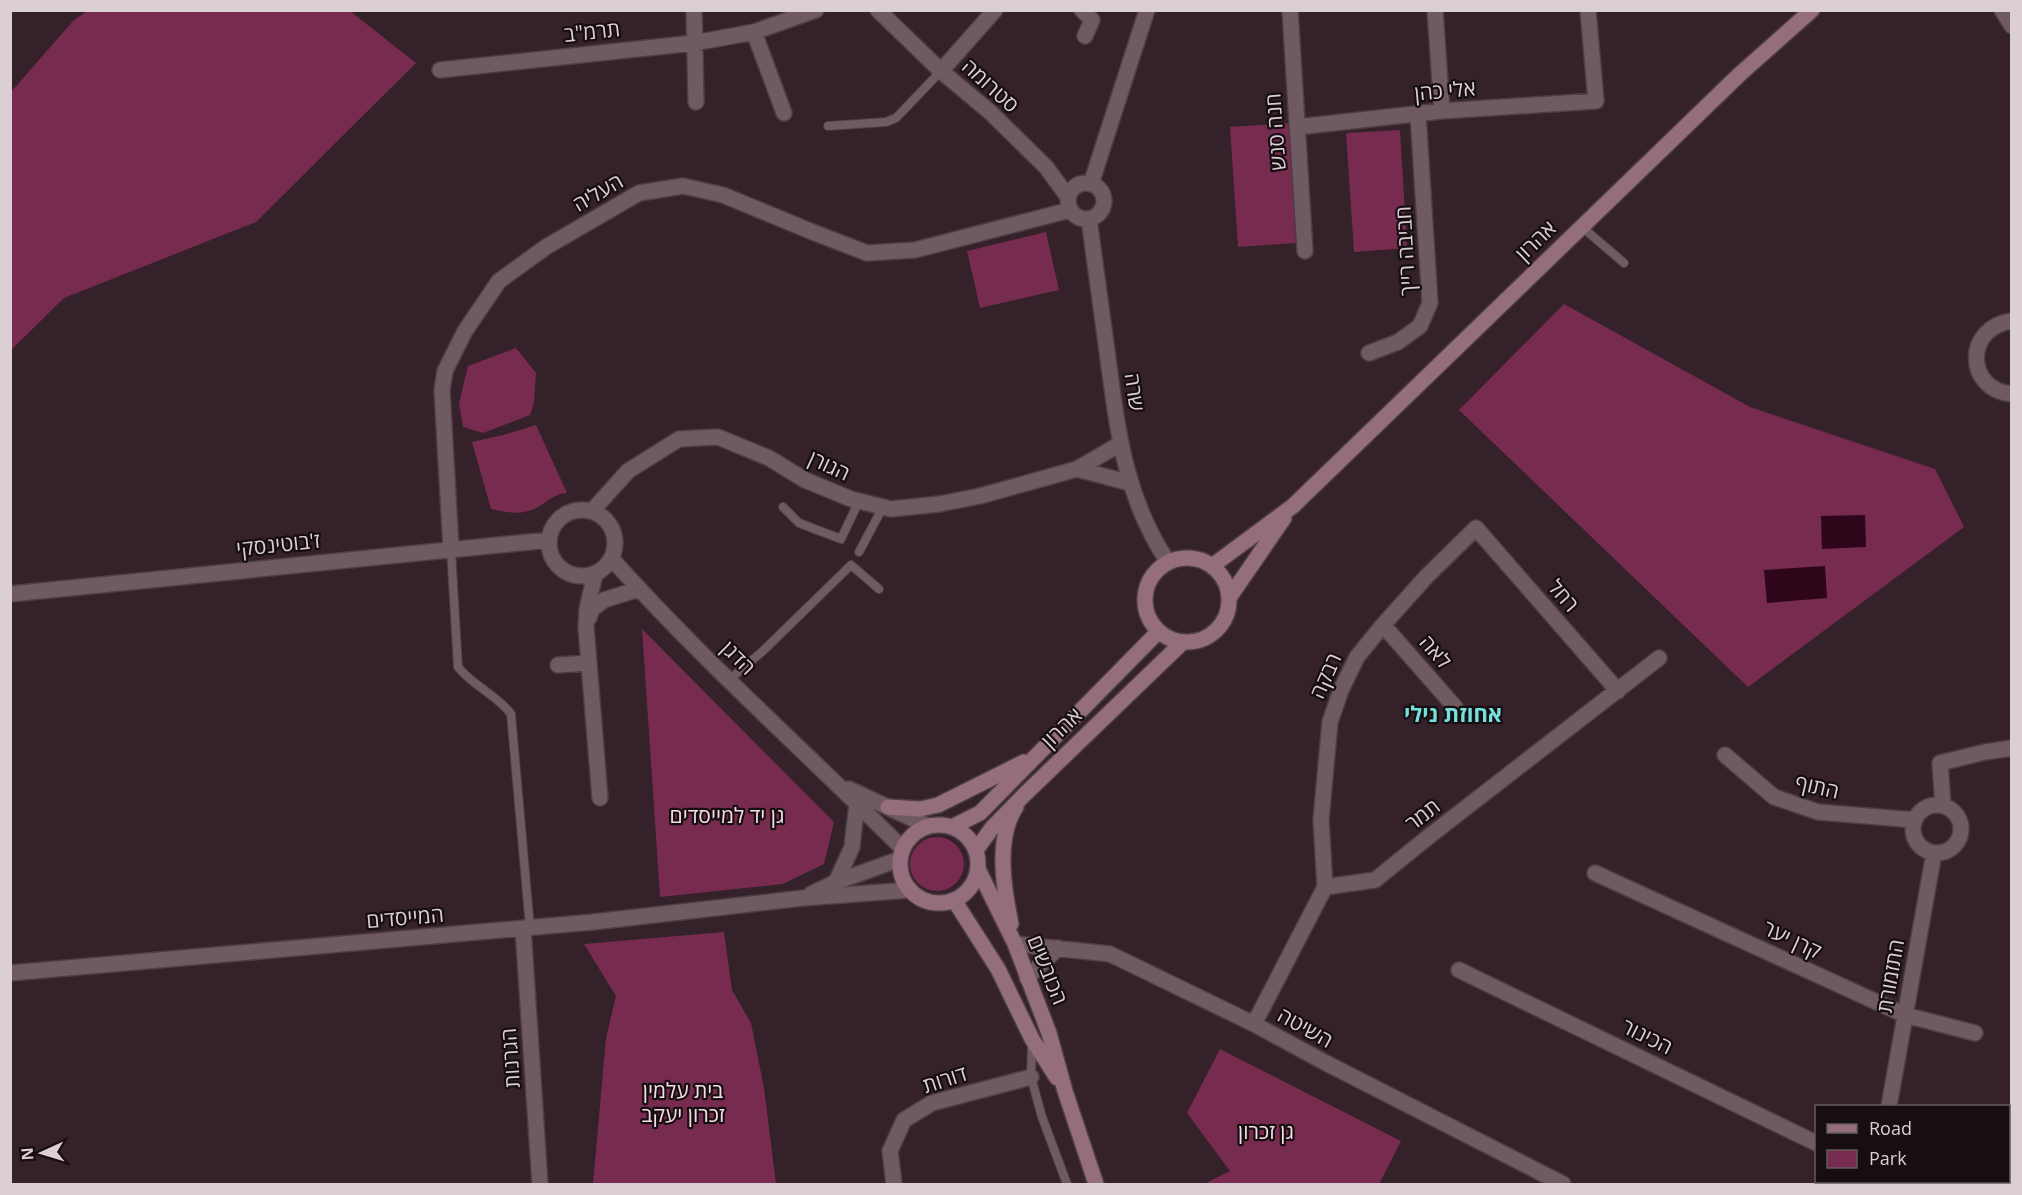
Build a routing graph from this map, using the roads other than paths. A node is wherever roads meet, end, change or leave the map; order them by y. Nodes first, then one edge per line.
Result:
1 (694, 10) edge
2 (816, 10) edge
3 (878, 10) edge
4 (995, 10) edge
5 (1082, 10) edge
6 (1147, 10) edge
7 (1290, 10) edge
8 (1435, 10) edge
9 (1588, 10) edge
10 (1812, 10) edge
11 (2002, 10) edge
12 (2012, 26) edge
13 (754, 32) junction
14 (1085, 36) dead end
15 (694, 43) junction
16 (440, 70) dead end
17 (941, 71) junction
18 (696, 102) dead end
19 (1442, 111) junction
20 (784, 113) dead end
21 (1418, 114) junction
22 (828, 126) dead end
23 (1297, 127) junction
24 (1091, 184) junction
25 (1069, 203) junction
26 (1089, 219) junction
27 (1582, 227) junction
28 (1305, 250) dead end
29 (1624, 263) dead end
30 (2012, 321) edge
31 (1369, 353) dead end
32 (2012, 394) edge
33 (1120, 444) junction
34 (1077, 469) junction
35 (1130, 483) junction
36 (859, 501) junction
37 (1293, 506) junction
38 (783, 507) dead end
39 (883, 507) junction
40 (592, 511) junction
41 (1476, 528) joint
42 (549, 540) junction
43 (451, 548) junction
44 (860, 552) dead end
45 (612, 559) junction
46 (1168, 562) junction
47 (1212, 566) junction
48 (595, 574) junction
49 (639, 589) junction
50 (879, 589) dead end
51 (10, 594) edge
52 (1228, 598) junction
53 (1383, 625) junction
54 (586, 627) junction
55 (1159, 631) junction
56 (1184, 642) junction
57 (1659, 658) dead end
58 (589, 663) junction
59 (558, 665) dead end
60 (729, 680) junction
61 (1618, 691) junction
62 (1455, 707) dead end
63 (2012, 748) edge
64 (1037, 755) junction
65 (1725, 755) dead end
66 (838, 784) junction
67 (1024, 795) junction
68 (600, 798) dead end
69 (857, 802) junction
70 (1943, 805) junction
71 (888, 807) junction
72 (1915, 820) junction
73 (928, 826) junction
74 (952, 827) junction
75 (976, 850) junction
76 (1934, 853) junction
77 (901, 854) junction
78 (978, 869) junction
79 (1595, 873) dead end
80 (836, 882) junction
81 (1325, 887) junction
82 (910, 890) junction
83 (803, 898) junction
84 (954, 900) junction
85 (527, 928) junction
86 (1015, 944) junction
87 (1058, 948) junction
88 (1459, 969) dead end
89 (10, 973) edge
90 (1027, 978) junction
91 (1905, 1014) junction
92 (1254, 1024) junction
93 (1975, 1033) dead end
94 (1032, 1039) junction
95 (1031, 1077) junction
96 (1065, 1090) junction
97 (1889, 1105) edge
98 (1815, 1143) edge
99 (540, 1185) edge
100 (894, 1185) edge
101 (1067, 1185) edge
102 (1096, 1185) edge
103 (1563, 1185) edge

1 - 15 street
2 - 13 street, תרמ"ב
3 - 17 street, סטרומה
4 - 17 street
5 - 14 street
6 - 24 street
7 - 23 street, חנה סנש
8 - 19 street
9 - 19 street, אלי כהן
10 - 27 street, אהרון
11 - 12 street
13 - 15 street, תרמ"ב
13 - 20 street
15 - 16 street, תרמ"ב
15 - 18 street
17 - 22 lane
17 - 25 street, סטרומה
19 - 21 street, אלי כהן
21 - 23 street, אלי כהן
21 - 31 street, חביבה רייך
23 - 28 street, חנה סנש
24 - 25 street
24 - 26 street
25 - 26 street
25 - 43 street, העליה
26 - 33 street, שרה
27 - 29 lane
27 - 37 street, אהרון
30 - 32 street
33 - 34 street, הגורן
33 - 35 street, שרה
34 - 35 street, הגורן
34 - 39 street, הגורן
35 - 46 street, שרה
36 - 38 lane
36 - 39 street, הגורן
36 - 40 street, הגורן
37 - 47 street, אהרון
37 - 52 street, אהרון
39 - 44 lane
40 - 42 street
40 - 45 street
41 - 53 street, רבקה
41 - 61 street, רחל
42 - 43 street, ז'בוטינסקי
42 - 48 street
43 - 51 street, ז'בוטינסקי
43 - 85 lane
45 - 48 street
45 - 49 street, הדגן
46 - 47 street
46 - 55 street
47 - 52 street
48 - 54 street
49 - 54 street
49 - 60 street, הדגן
50 - 60 lane
52 - 56 street
53 - 62 street, לאה
53 - 81 street, רבקה
54 - 58 street
55 - 56 street
55 - 64 street, אהרון
56 - 67 street, אהרון
57 - 61 street, תמר
58 - 59 street
58 - 68 street
60 - 66 street, הדגן
61 - 81 street, תמר
63 - 70 street
64 - 71 street
64 - 74 street, אהרון
65 - 72 street, התוף
66 - 69 street, הדגן
66 - 71 street, הדגן
67 - 75 street, אהרון
67 - 86 street
69 - 77 street, הדגן
69 - 80 street
70 - 72 street
70 - 76 street
71 - 73 street, הדגן
72 - 76 street
73 - 74 street
73 - 77 street
74 - 75 street
75 - 78 street
76 - 91 street, התזמורת
77 - 80 street, המייסדים
77 - 82 street
78 - 84 street
78 - 86 street, הכובשים
79 - 91 street, קרן יער
80 - 83 street, המייסדים
81 - 92 street
82 - 83 street, המייסדים
82 - 84 street
83 - 85 street, המייסדים
84 - 94 street, הכובשים
85 - 89 street, המייסדים
85 - 99 street, הגרנות
86 - 87 street, השיטה
86 - 90 street, הכובשים
87 - 90 street
87 - 92 street, השיטה
88 - 98 street, הכינור
90 - 96 street, הכובשים
91 - 93 street, קרן יער
91 - 97 street, התזמורת
92 - 103 street, השיטה
94 - 95 lane
94 - 96 street, הכובשים
95 - 100 street, דורות
95 - 101 lane
96 - 102 street, הכובשים

